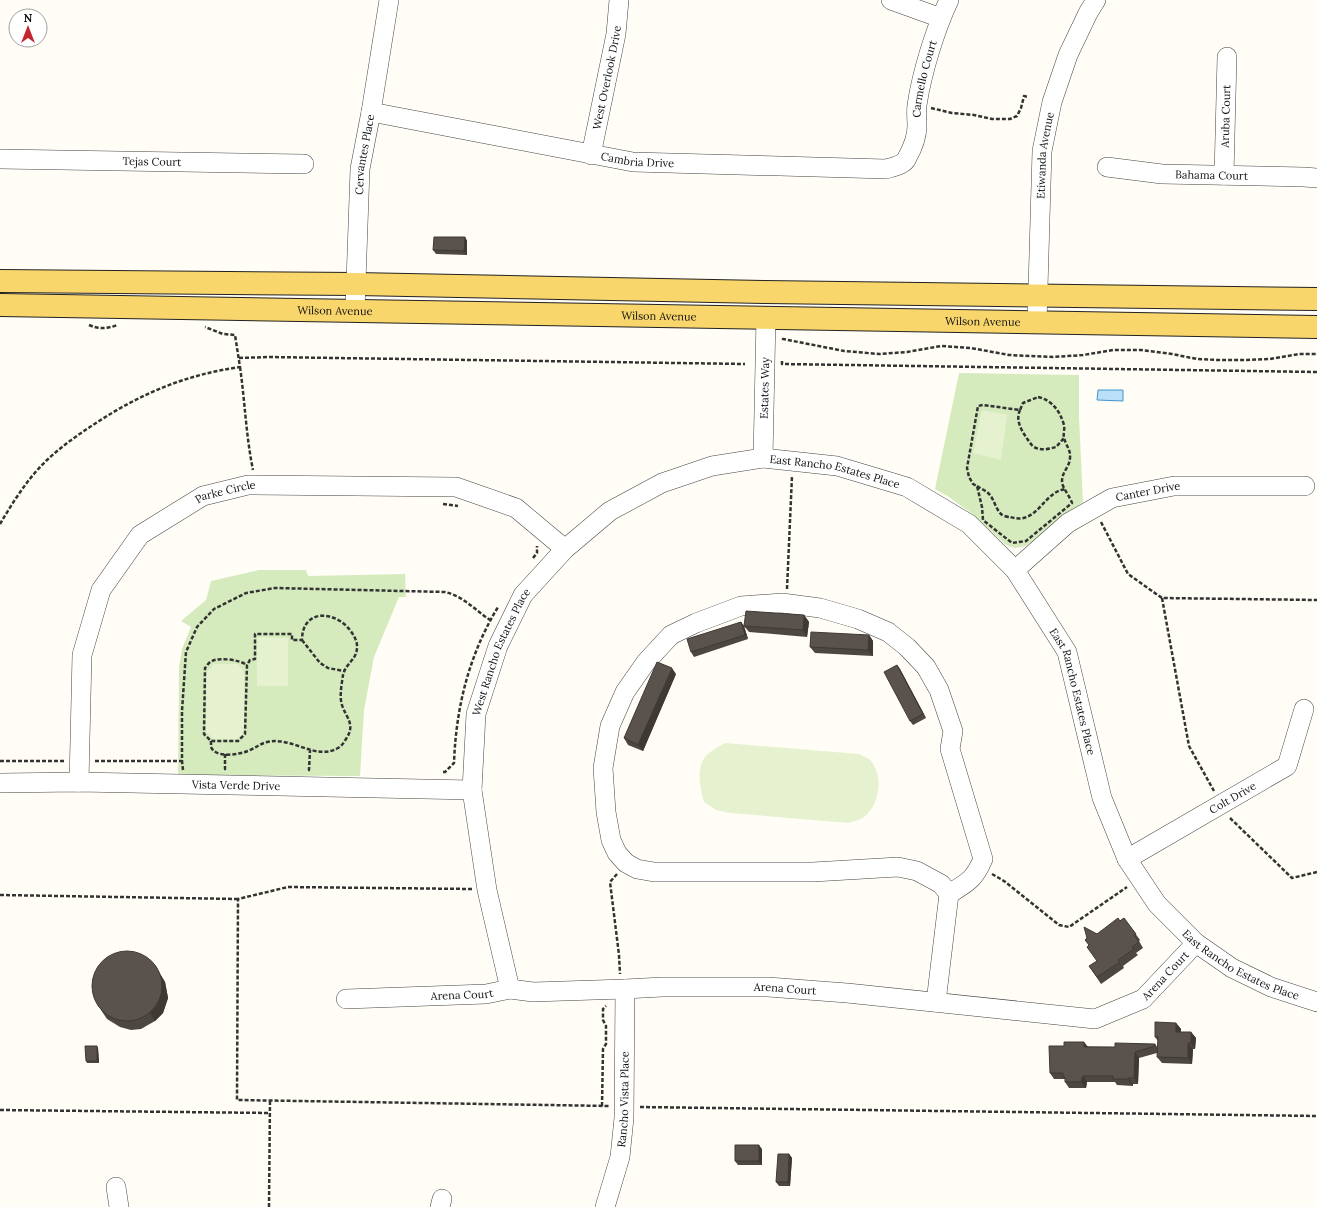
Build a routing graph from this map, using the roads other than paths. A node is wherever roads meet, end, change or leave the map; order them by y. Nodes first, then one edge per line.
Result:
1 (389, 0) edge
2 (619, 0) edge
3 (891, 0) edge
4 (949, 0) edge
5 (1096, 0) edge
6 (941, 18) junction
7 (1227, 57) dead end
8 (371, 112) junction
9 (591, 155) junction
10 (0, 159) edge
11 (906, 160) joint
12 (304, 164) dead end
13 (1107, 167) dead end
14 (1224, 176) junction
15 (1317, 178) edge
16 (0, 281) edge
17 (356, 284) junction
18 (1037, 295) junction
19 (1317, 300) edge
20 (0, 305) edge
21 (356, 310) junction
22 (766, 317) junction
23 (1037, 322) junction
24 (1317, 327) edge
25 (763, 458) junction
26 (1305, 486) dead end
27 (565, 550) junction
28 (1016, 570) junction
29 (1304, 709) dead end
30 (79, 782) junction
31 (0, 783) edge
32 (472, 790) junction
33 (1127, 859) junction
34 (949, 894) junction
35 (1196, 943) junction
36 (510, 989) junction
37 (625, 990) junction
38 (346, 999) dead end
39 (936, 1002) junction
40 (1317, 1002) edge
41 (116, 1187) dead end
42 (119, 1207) edge
43 (605, 1207) edge

1 - 8 street, Cervantes Place
2 - 9 street, West Overlook Drive
3 - 6 street
4 - 6 street, Carmello Court
5 - 18 street, Etiwanda Avenue
6 - 11 street, Carmello Court
7 - 14 street, Aruba Court
8 - 9 street, Cambria Drive
8 - 17 street, Cervantes Place
9 - 11 street, Cambria Drive
10 - 12 street, Tejas Court
13 - 14 street, Bahama Court
14 - 15 street, Bahama Court
16 - 17 main road
17 - 18 main road
17 - 21 street, Cervantes Place
18 - 19 main road
18 - 23 street, Etiwanda Avenue
20 - 21 main road, Wilson Avenue
21 - 22 main road, Wilson Avenue
22 - 23 main road, Wilson Avenue
22 - 25 street, Estates Way
23 - 24 main road, Wilson Avenue
25 - 27 street, West Rancho Estates Place
25 - 28 street, East Rancho Estates Place
26 - 28 street, Canter Drive
27 - 30 street, Parke Circle
27 - 32 street, West Rancho Estates Place
28 - 33 street, East Rancho Estates Place
29 - 33 street, Colt Drive
30 - 31 street, Vista Verde Drive
30 - 32 street, Vista Verde Drive
32 - 36 street, West Rancho Estates Place
33 - 35 street, East Rancho Estates Place
34 - 34 street
34 - 39 street
35 - 39 street, Arena Court
35 - 40 street, East Rancho Estates Place
36 - 37 street, Arena Court
36 - 38 street, Arena Court
37 - 39 street, Arena Court
37 - 43 street, Rancho Vista Place
41 - 42 street

